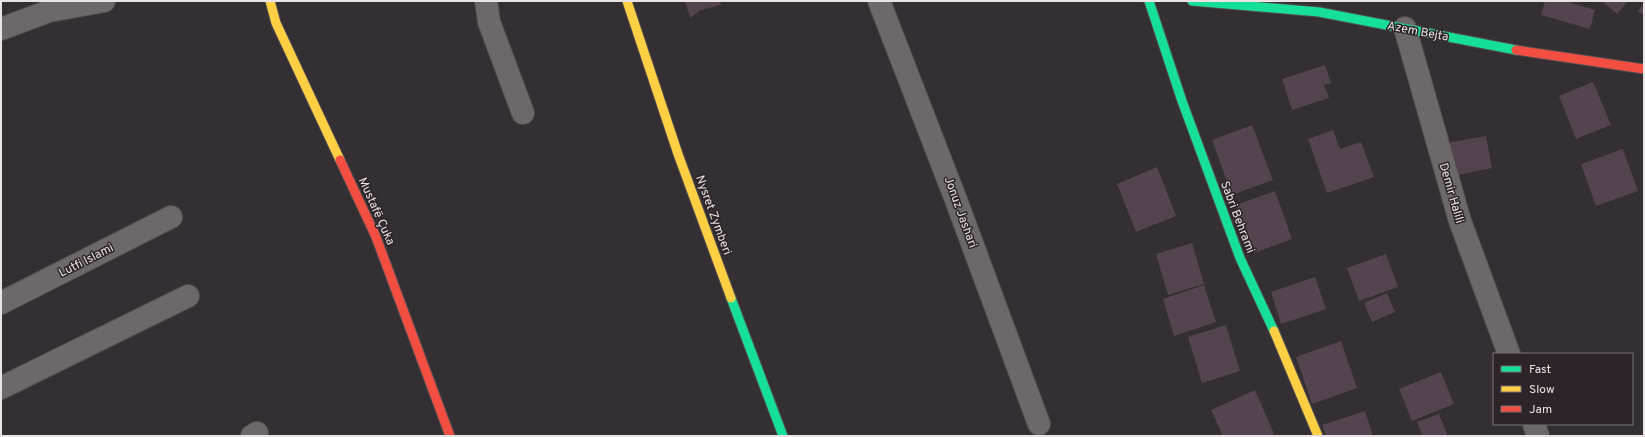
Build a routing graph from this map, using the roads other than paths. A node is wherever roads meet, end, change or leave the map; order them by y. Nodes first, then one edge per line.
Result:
1 (104, 1) edge
2 (270, 1) edge
3 (486, 1) edge
4 (627, 1) edge
5 (879, 1) edge
6 (1149, 1) edge
7 (1192, 1) edge
8 (1248, 3) edge
9 (1405, 28) junction
10 (1, 29) edge
11 (1644, 69) edge
12 (523, 113) dead end
13 (171, 217) dead end
14 (188, 296) dead end
15 (1, 303) edge
16 (1509, 353) edge
17 (1, 388) edge
18 (1039, 424) dead end
19 (1534, 425) edge
20 (450, 436) edge
21 (783, 436) edge
22 (1318, 436) edge
23 (1538, 436) edge

1 - 10 street
2 - 20 street, Mustafë Çuka
3 - 12 street
4 - 21 street, Nysret Zymberi
5 - 18 street, Jonuz Jashari
6 - 22 street, Sabri Behrami
7 - 8 street, Azem Bejta
8 - 9 street, Azem Bejta
9 - 11 street, Azem Bejta
9 - 16 street, Demir Halili
13 - 15 street, Lutfi Islami
14 - 17 street
19 - 23 street

